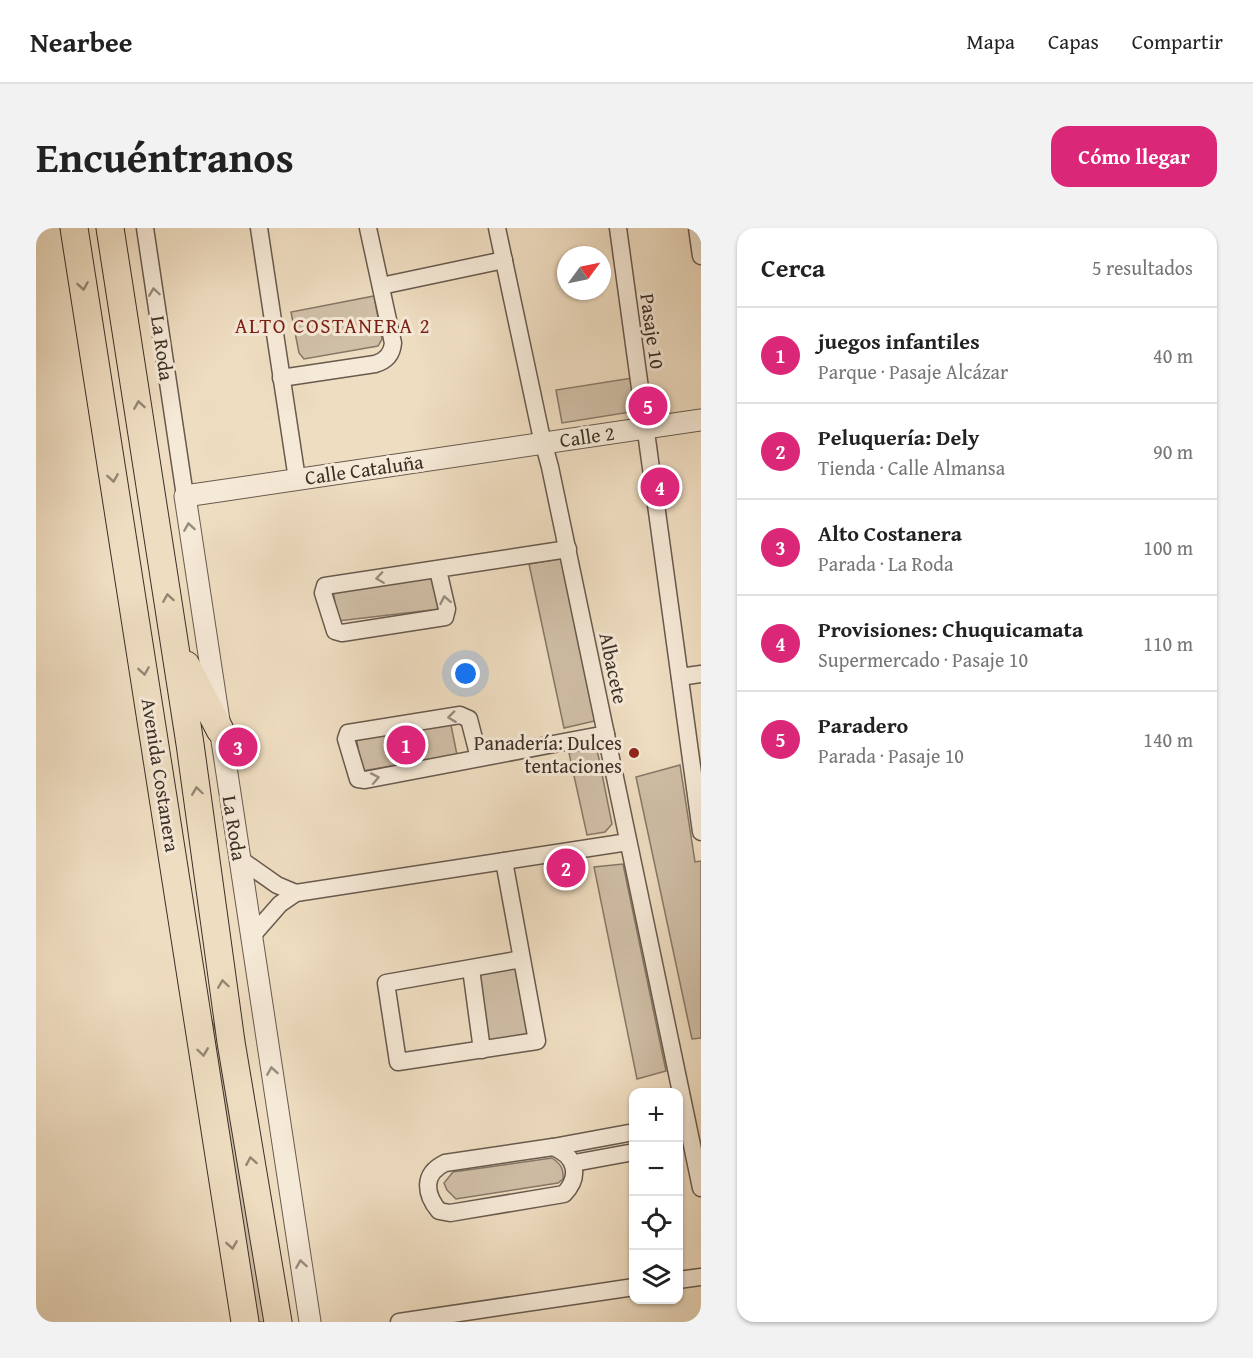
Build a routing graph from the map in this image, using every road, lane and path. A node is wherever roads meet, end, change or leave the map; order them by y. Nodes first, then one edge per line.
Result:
1 (74, 228) edge
2 (110, 228) edge
3 (145, 228) edge
4 (259, 228) edge
5 (368, 228) edge
6 (497, 228) edge
7 (618, 228) edge
8 (697, 228) edge
9 (701, 256) edge
10 (504, 260) junction
11 (381, 286) junction
12 (281, 378) junction
13 (701, 420) edge
14 (645, 428) junction
15 (543, 442) junction
16 (297, 479) junction
17 (185, 496) junction
18 (568, 549) junction
19 (438, 570) junction
20 (175, 643) junction
21 (701, 674) edge
22 (680, 677) junction
23 (220, 730) junction
24 (606, 734) junction
25 (479, 758) junction
26 (701, 832) edge
27 (628, 842) junction
28 (240, 859) junction
29 (504, 861) junction
30 (296, 893) junction
31 (251, 937) junction
32 (522, 960) junction
33 (471, 969) junction
34 (482, 1050) junction
35 (677, 1088) edge
36 (683, 1123) edge
37 (629, 1133) edge
38 (685, 1141) edge
39 (553, 1147) junction
40 (629, 1153) edge
41 (574, 1163) junction
42 (701, 1188) edge
43 (701, 1277) edge
44 (683, 1279) edge
45 (629, 1288) edge
46 (244, 1322) edge
47 (278, 1322) edge
48 (310, 1322) edge
49 (399, 1322) edge

1 -> 46 main road, Avenida Costanera
20 -> 2 main road, Avenida Costanera
17 -> 3 street, La Roda
4 - 12 street
5 - 11 street
6 - 10 street, Albacete
7 - 14 street, Pasaje 10
8 - 9 street
10 - 11 street
10 - 15 street, Albacete
11 - 12 street
12 - 16 street
13 - 14 street, Calle 2
14 - 15 street, Calle 2
14 - 22 street, Pasaje 10
15 - 16 street, Calle Cataluña
15 - 18 street, Albacete
16 - 17 street, Calle Cataluña
23 -> 17 street, La Roda
18 - 19 street
18 - 24 street, Albacete
19 -> 19 street
20 - 23 main road
47 -> 20 main road, Avenida Costanera
21 - 22 street
22 - 26 street, Pasaje 10
23 - 28 street, La Roda
24 - 25 street
24 - 27 street, Albacete
25 -> 25 street
27 - 29 street
27 - 35 street, Albacete
28 - 30 street
28 - 31 street, La Roda
29 - 30 street
29 - 32 street
30 - 31 street
48 -> 31 street, La Roda
32 - 33 street
32 - 34 street
33 - 34 street
33 - 34 street
36 - 38 street, Albacete
37 - 39 street
38 - 42 street, Albacete
39 - 41 street
39 - 41 street
40 - 41 street
43 - 44 street
45 - 49 street

